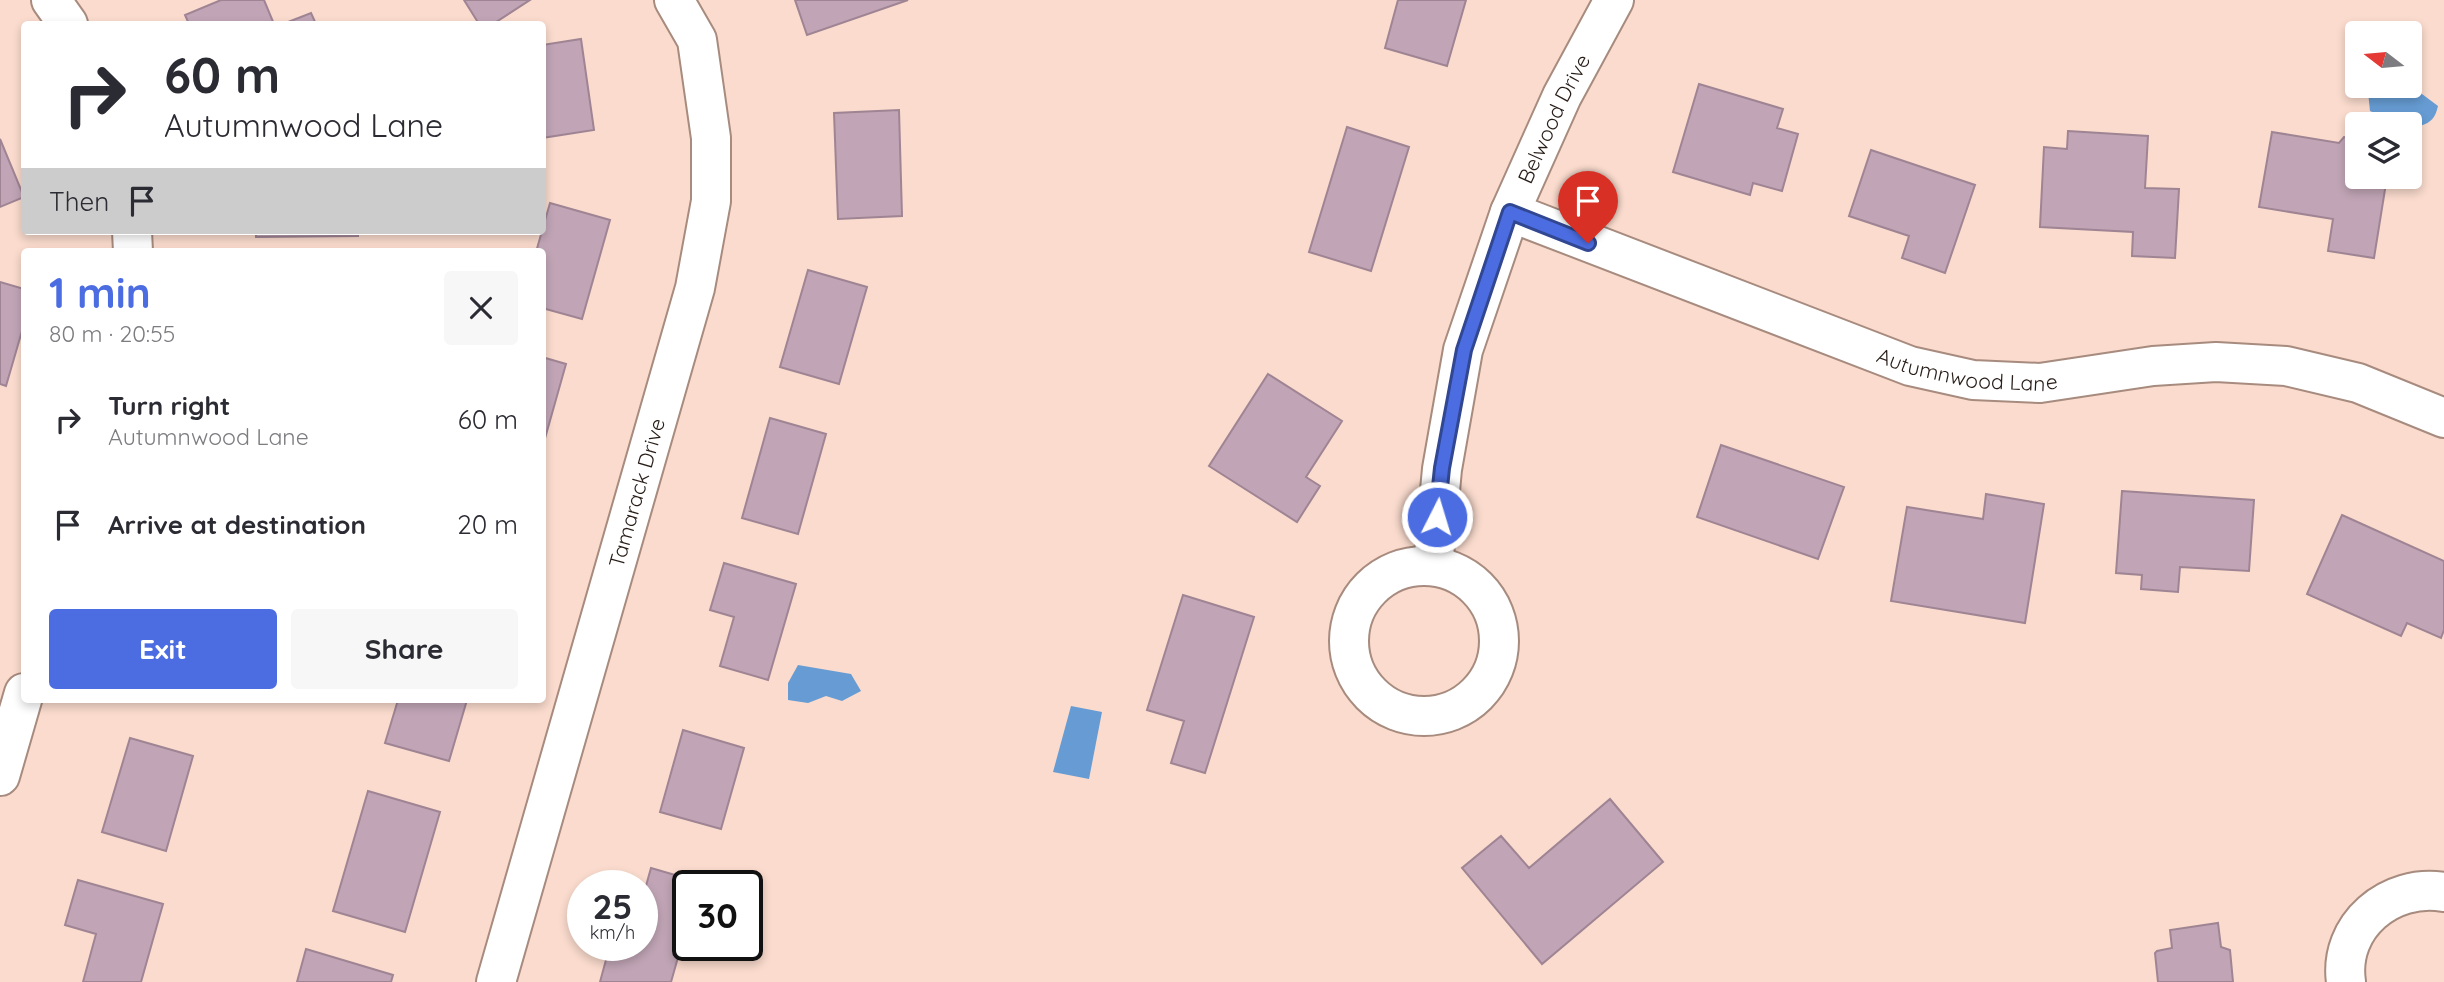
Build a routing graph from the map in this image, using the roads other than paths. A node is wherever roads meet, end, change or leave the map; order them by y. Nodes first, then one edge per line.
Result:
1 (51, 0) edge
2 (674, 0) edge
3 (1614, 0) edge
4 (66, 21) edge
5 (1510, 212) junction
6 (2444, 418) edge
7 (1433, 566) dead end
8 (21, 703) edge
9 (0, 776) edge
10 (2444, 892) edge
11 (496, 982) edge
12 (2346, 982) edge

1 - 4 street
2 - 11 street, Tamarack Drive
3 - 5 street, Belwood Drive
5 - 6 street, Autumnwood Lane
5 - 7 street, Belwood Drive
8 - 9 street
10 - 12 street

